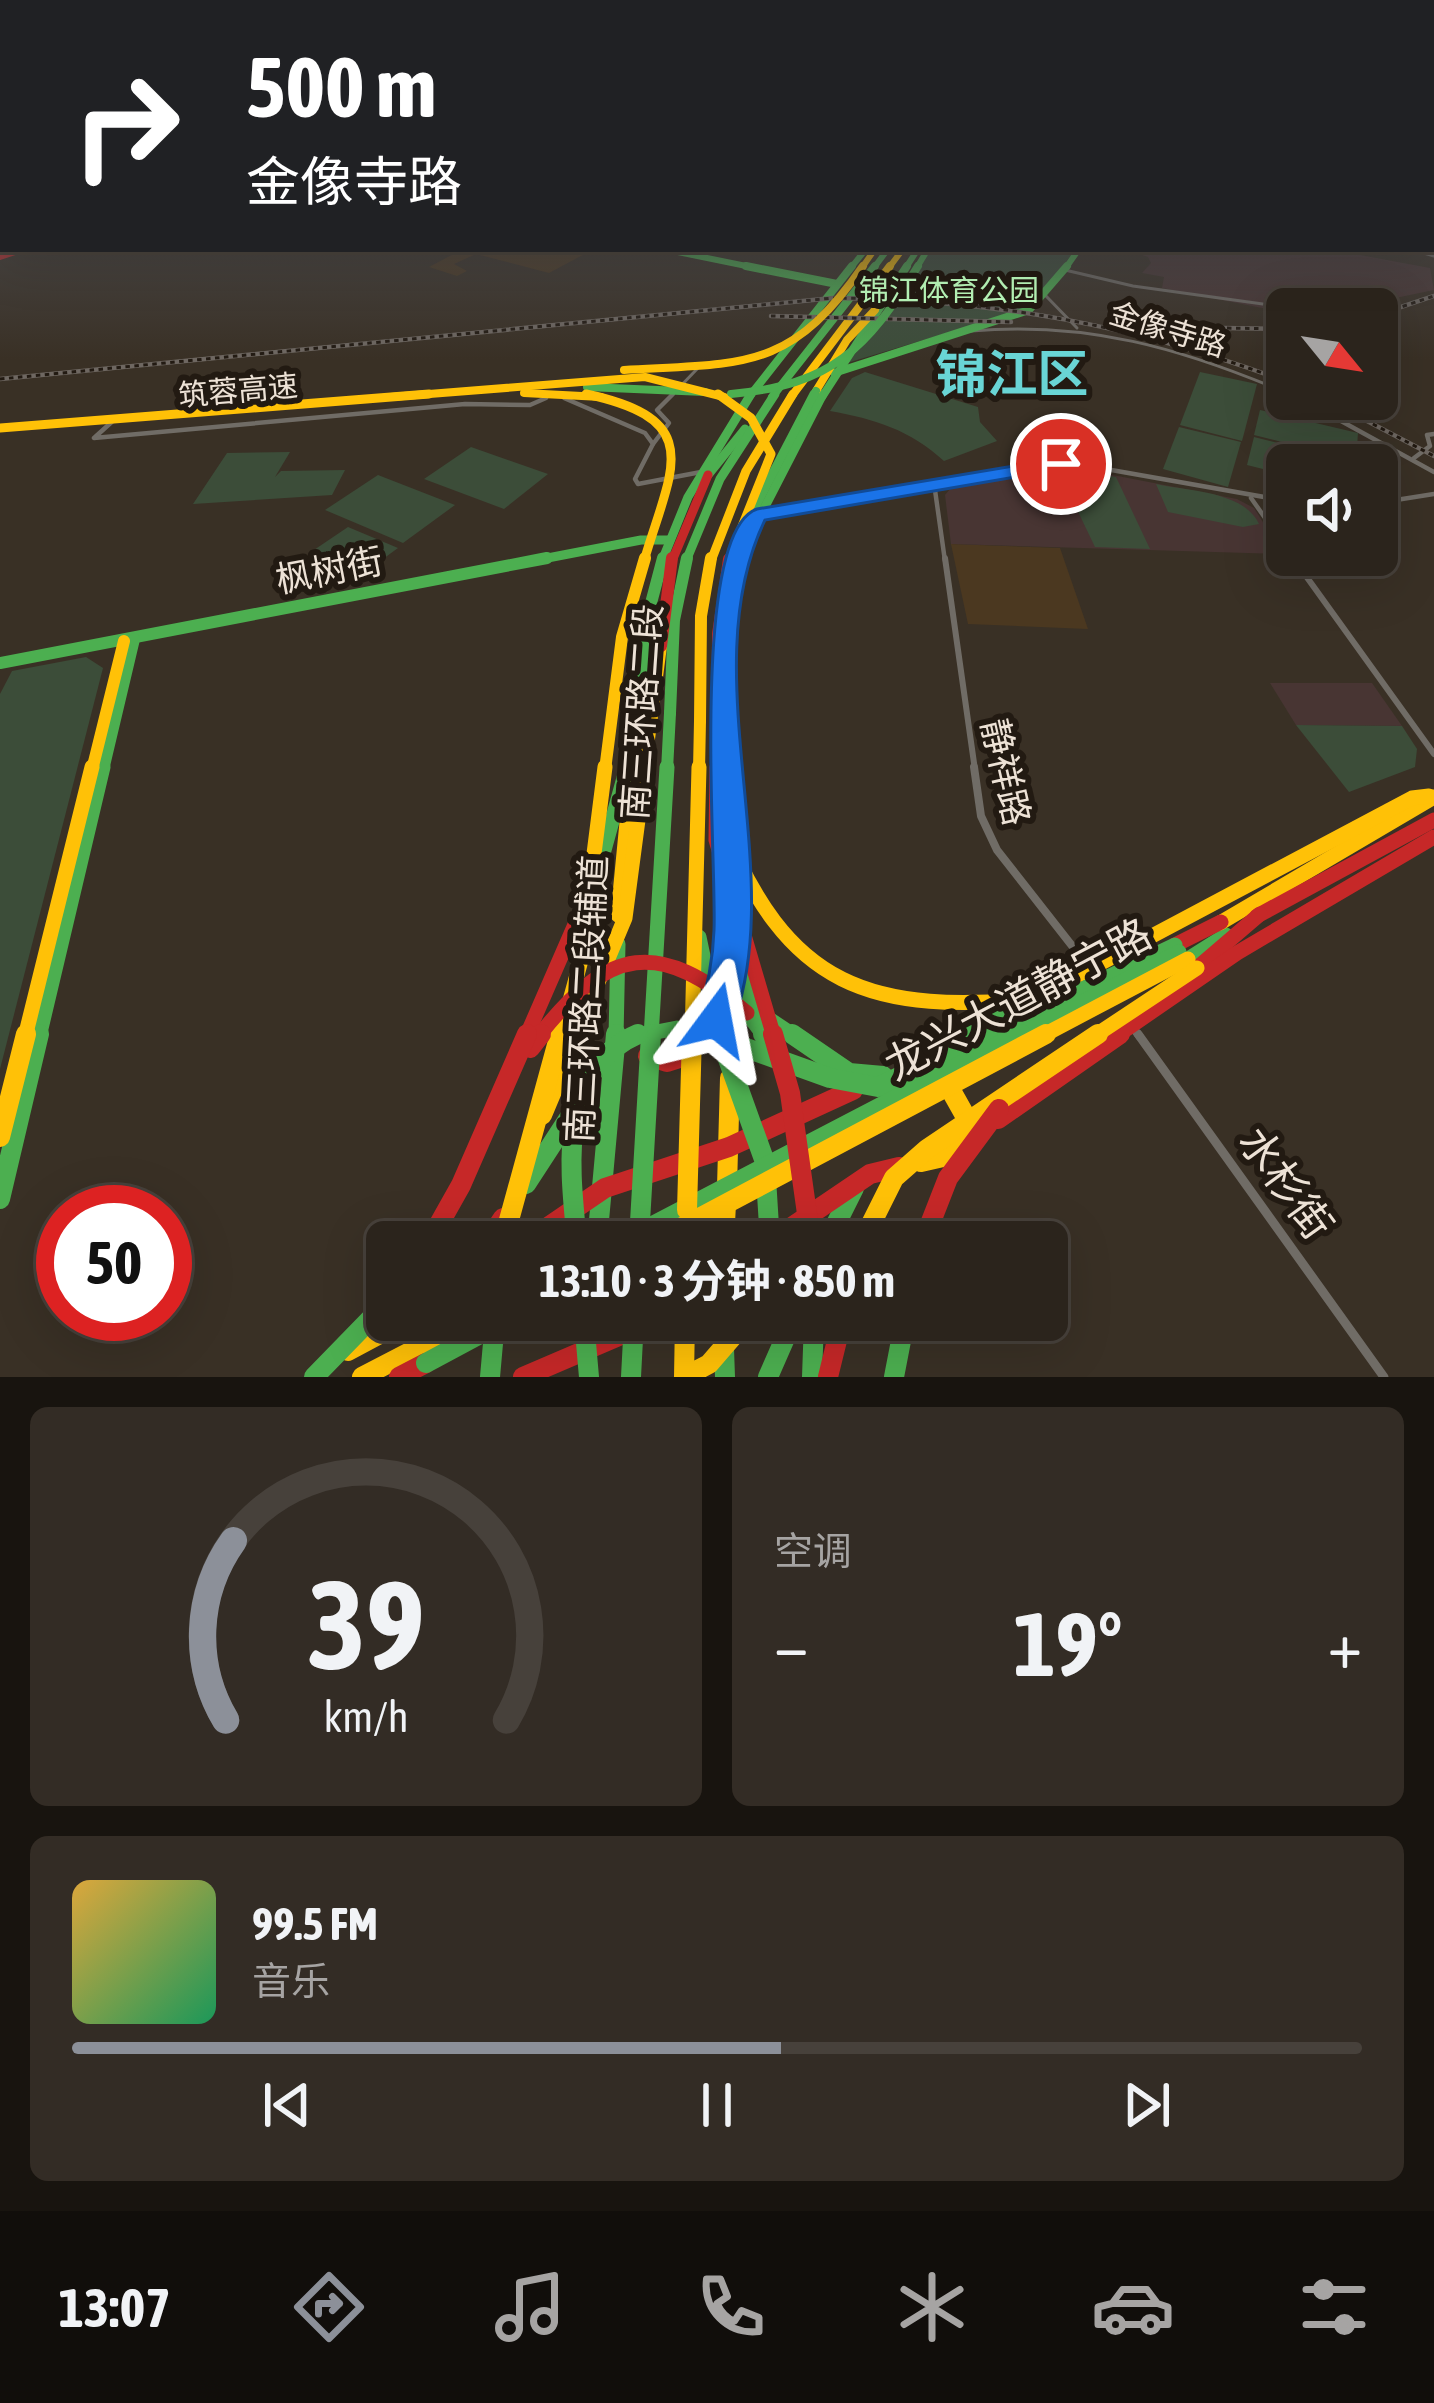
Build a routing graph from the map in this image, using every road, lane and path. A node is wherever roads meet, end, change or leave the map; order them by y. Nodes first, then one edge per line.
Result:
1 (697, 252) edge
2 (874, 252) edge
3 (876, 252) edge
4 (878, 252) edge
5 (907, 252) edge
6 (909, 252) edge
7 (926, 252) edge
8 (1077, 252) edge
9 (880, 270) junction
10 (1065, 270) junction
11 (840, 280) junction
12 (1046, 296) junction
13 (1266, 304) edge
14 (875, 310) junction
15 (1077, 328) junction
16 (962, 332) junction
17 (699, 367) dead end
18 (834, 373) junction
19 (532, 382) dead end
20 (1266, 385) edge
21 (480, 392) junction
22 (546, 398) junction
23 (765, 414) junction
24 (118, 417) dead end
25 (1341, 420) edge
26 (0, 430) edge
27 (803, 433) junction
28 (1434, 434) edge
29 (653, 444) junction
30 (1414, 458) junction
31 (1434, 472) edge
32 (705, 473) junction
33 (766, 483) junction
34 (934, 483) junction
35 (1434, 494) edge
36 (1251, 499) junction
37 (1266, 500) edge
38 (1398, 500) edge
39 (728, 507) junction
40 (757, 515) junction
41 (1266, 520) edge
42 (668, 542) junction
43 (735, 542) junction
44 (735, 559) junction
45 (1306, 576) edge
46 (129, 643) junction
47 (655, 660) junction
48 (0, 666) edge
49 (1434, 754) edge
50 (717, 788) junction
51 (1434, 796) edge
52 (1434, 820) edge
53 (1434, 837) edge
54 (694, 904) junction
55 (732, 931) junction
56 (1185, 956) junction
57 (1091, 970) junction
58 (728, 982) junction
59 (1058, 997) junction
60 (618, 1013) junction
61 (1133, 1029) junction
62 (950, 1040) junction
63 (616, 1042) junction
64 (780, 1060) junction
65 (883, 1076) junction
66 (508, 1082) junction
67 (1018, 1089) junction
68 (976, 1135) junction
69 (0, 1137) edge
70 (729, 1147) junction
71 (520, 1165) junction
72 (870, 1174) junction
73 (605, 1188) junction
74 (0, 1199) edge
75 (439, 1221) edge
76 (501, 1221) edge
77 (508, 1221) edge
78 (557, 1221) edge
79 (576, 1221) edge
80 (601, 1221) edge
81 (640, 1221) edge
82 (663, 1221) edge
83 (687, 1221) edge
84 (693, 1221) edge
85 (725, 1221) edge
86 (772, 1221) edge
87 (801, 1221) edge
88 (809, 1221) edge
89 (836, 1221) edge
90 (872, 1221) edge
91 (931, 1221) edge
92 (366, 1324) edge
93 (367, 1341) edge
94 (432, 1341) edge
95 (467, 1341) edge
96 (493, 1341) edge
97 (583, 1341) edge
98 (586, 1341) edge
99 (607, 1341) edge
100 (633, 1341) edge
101 (685, 1341) edge
102 (723, 1341) edge
103 (729, 1341) edge
104 (784, 1341) edge
105 (813, 1341) edge
106 (837, 1341) edge
107 (900, 1341) edge
108 (582, 1352) junction
109 (300, 1377) edge
110 (314, 1377) edge
111 (362, 1377) edge
112 (399, 1377) edge
113 (490, 1377) edge
114 (523, 1377) edge
115 (579, 1377) edge
116 (589, 1377) edge
117 (631, 1377) edge
118 (684, 1377) edge
119 (724, 1377) edge
120 (768, 1377) edge
121 (812, 1377) edge
122 (828, 1377) edge
123 (894, 1377) edge
124 (1384, 1377) edge

1 - 11 main road
2 - 11 main road, 南三环路二段辅道
3 - 21 main road, bridge
4 - 9 main road, 南三环路二段
5 - 9 main road, 南三环路二段
6 - 14 main road
7 - 21 main road, bridge
8 - 10 main road
9 - 23 main road, 南三环路二段
9 - 39 main road, 南三环路二段
10 - 12 main road
10 - 13 street
11 - 32 main road, 南三环路二段辅道
12 - 15 street
12 - 16 main road
14 - 18 main road
14 - 43 main road, bridge
15 - 16 street, 金像寺路
15 - 20 street, 金像寺路
16 - 18 main road
17 - 29 street
18 - 27 main road
19 - 22 street
21 - 26 main road, 筑蓉高速, bridge
21 - 43 main road, bridge
21 - 71 main road, bridge
22 - 24 street
22 - 29 street
23 - 32 main road
23 - 81 main road, 南三环路二段, bridge
25 - 30 street
27 - 33 main road
27 - 40 main road
28 - 30 street
29 - 32 street
30 - 31 street
32 - 42 main road, 南三环路二段辅道
32 - 47 main road, bridge
33 - 39 main road
33 - 44 main road
34 - 36 street
34 - 40 street
34 - 57 street, 静祥路
35 - 38 street
36 - 37 street
36 - 41 street
39 - 54 main road, 南三环路二段, bridge
40 - 44 main road
42 - 46 main road, 枫树街
42 - 60 main road, 南三环路二段辅道
43 - 50 main road, bridge
44 - 55 main road
45 - 49 street
46 - 48 main road, 枫树街
46 - 69 main road
46 - 74 main road
47 - 66 main road, bridge
47 - 71 main road, bridge
50 - 59 main road, bridge
50 - 64 main road, bridge
51 - 56 main road, 龙兴大道静宁路
51 - 57 main road
52 - 56 main road
53 - 61 main road
54 - 83 main road, 南三环路二段, bridge
54 - 86 main road, bridge
55 - 58 main road
55 - 65 main road
56 - 59 main road, bridge
56 - 67 main road, bridge
56 - 82 main road, 龙兴大道静宁路, bridge
56 - 84 main road, 龙兴大道静宁路, bridge
57 - 61 street, 静祥路
57 - 62 main road
58 - 60 main road
58 - 70 main road
59 - 79 main road, bridge
60 - 63 main road, 南三环路二段辅道
61 - 68 main road
61 - 124 street, 水杉街
62 - 65 main road
62 - 68 main road
63 - 73 main road, 南三环路二段辅道
63 - 76 main road
64 - 66 main road, bridge
64 - 88 main road, bridge
65 - 70 main road
66 - 75 main road, bridge
67 - 90 main road, bridge
67 - 91 main road, bridge
68 - 72 main road
70 - 73 main road
70 - 85 main road
71 - 77 main road, bridge
72 - 87 main road
72 - 89 main road
73 - 78 main road
73 - 80 main road, 南三环路二段辅道
92 - 110 main road, bridge
93 - 109 main road
94 - 111 main road
95 - 112 main road, bridge
96 - 113 main road
97 - 108 main road
98 - 116 main road, bridge
99 - 108 main road
100 - 117 main road, bridge
101 - 118 main road, bridge
102 - 119 main road
103 - 118 main road, bridge
104 - 120 main road
105 - 121 main road
106 - 122 main road
107 - 123 main road
108 - 114 main road
108 - 115 main road

